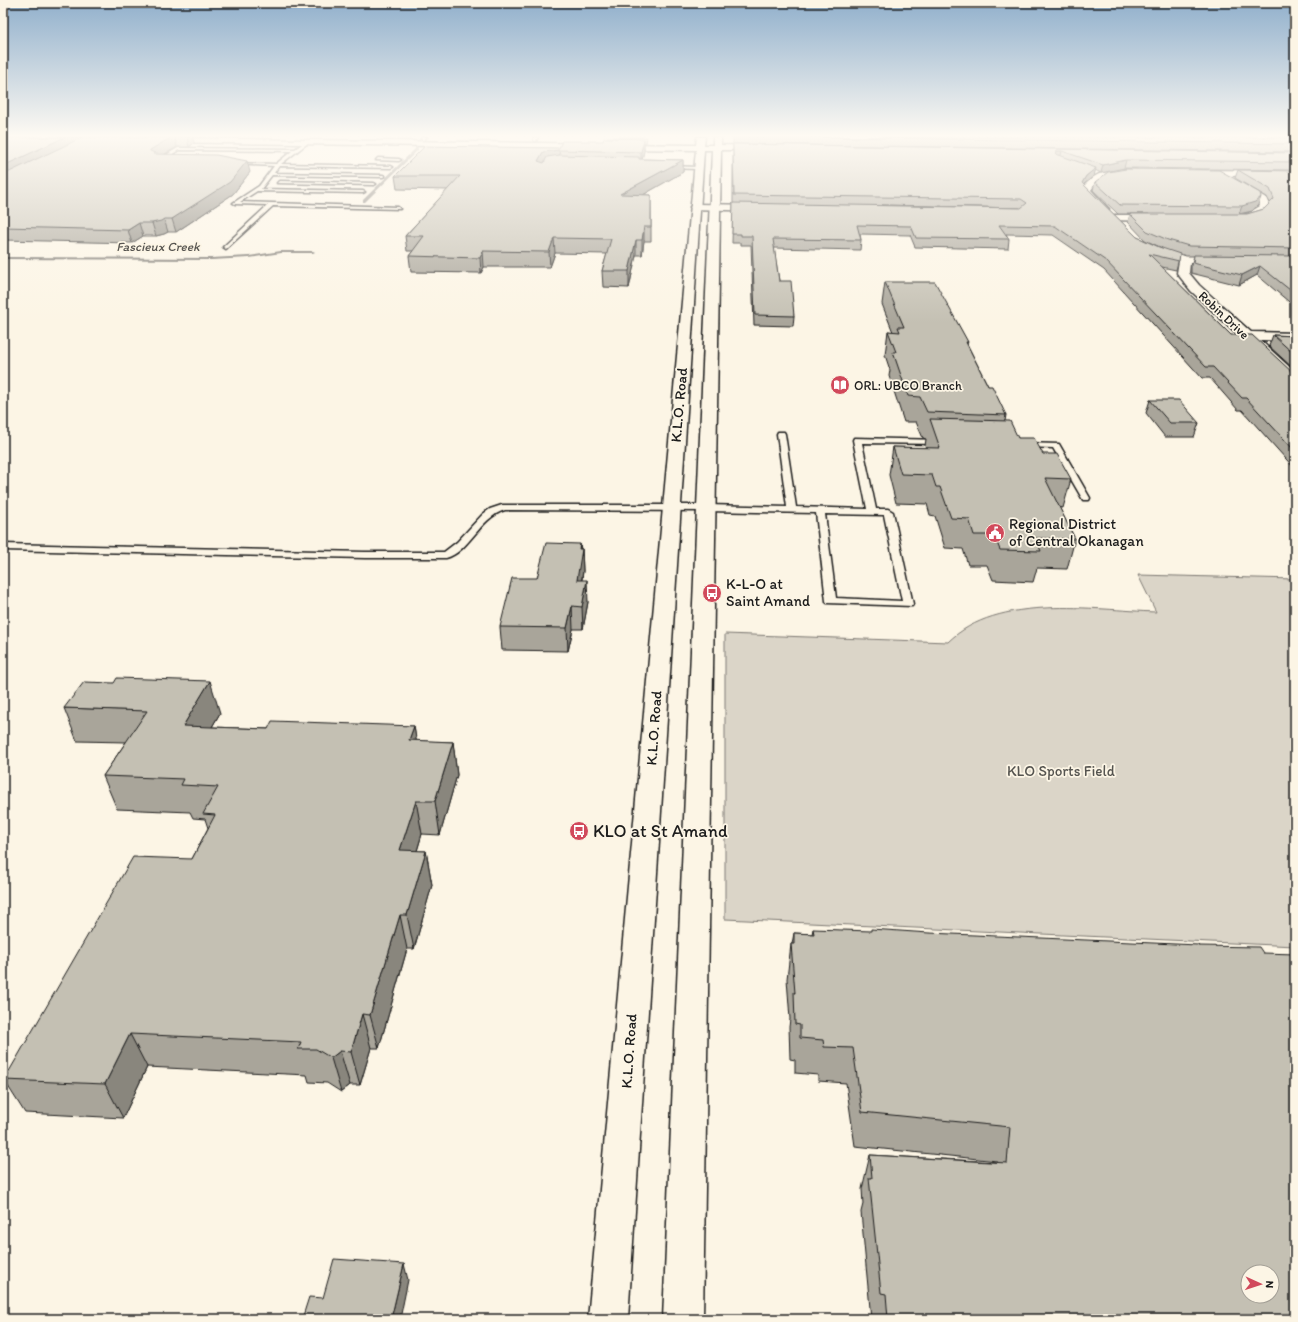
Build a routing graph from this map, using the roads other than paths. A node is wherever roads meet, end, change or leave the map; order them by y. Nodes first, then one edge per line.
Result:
1 (242, 199) edge
2 (705, 199) edge
3 (1095, 199) edge
4 (1261, 199) edge
5 (271, 205) junction
6 (398, 208) dead end
7 (705, 208) junction
8 (772, 208) edge
9 (1114, 218) junction
10 (1169, 219) edge
11 (1225, 219) edge
12 (1124, 228) edge
13 (1147, 246) edge
14 (226, 247) dead end
15 (1185, 260) junction
16 (1232, 260) edge
17 (1246, 336) junction
18 (1295, 337) edge
19 (1295, 380) edge
20 (781, 434) dead end
21 (953, 442) edge
22 (1016, 444) edge
23 (1086, 498) dead end
24 (671, 508) junction
25 (707, 508) junction
26 (792, 510) junction
27 (820, 511) junction
28 (872, 512) junction
29 (3, 547) edge
30 (608, 1319) edge
31 (684, 1319) edge

1 - 5 lane
2 - 7 main road, K.L.O. Road
3 - 9 main road
4 - 11 main road
5 - 6 lane
5 - 14 lane
7 - 8 main road
7 - 24 main road, K.L.O. Road
7 - 25 main road, K.L.O. Road
9 - 10 main road
9 - 12 main road
13 - 15 main road
15 - 16 main road
15 - 17 main road, Robin Drive
17 - 18 main road
17 - 19 main road, Robin Drive
20 - 26 lane
21 - 28 lane
22 - 23 lane
24 - 25 lane
24 - 29 lane
24 - 30 main road, K.L.O. Road
25 - 26 lane
25 - 31 main road, K.L.O. Road
26 - 27 lane
27 - 28 lane
27 - 28 lane

